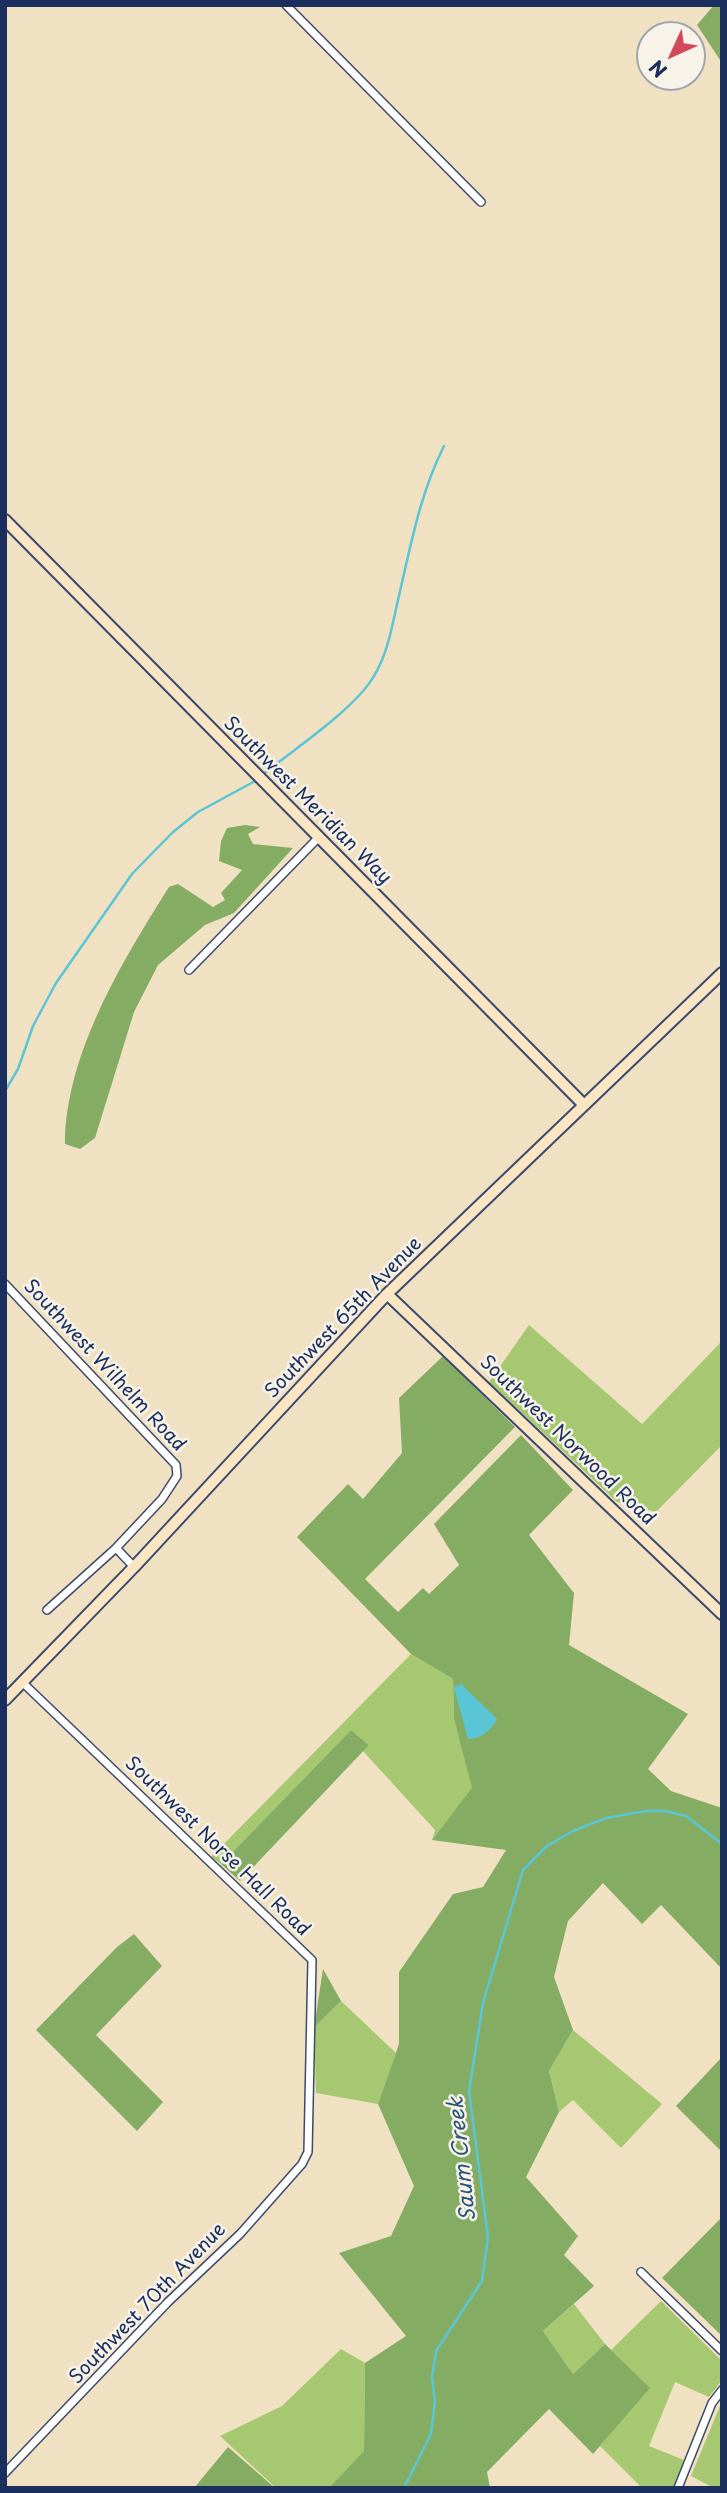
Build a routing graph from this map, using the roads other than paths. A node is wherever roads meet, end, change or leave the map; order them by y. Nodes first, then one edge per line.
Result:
1 (286, 5) edge
2 (481, 202) dead end
3 (5, 520) edge
4 (318, 838) junction
5 (189, 970) dead end
6 (722, 974) edge
7 (584, 1105) junction
8 (5, 1284) edge
9 (387, 1294) junction
10 (116, 1548) junction
11 (134, 1567) junction
12 (47, 1610) dead end
13 (722, 1614) edge
14 (22, 1682) junction
15 (5, 1700) edge
16 (308, 2152) joint
17 (641, 2272) dead end
18 (722, 2351) edge
19 (722, 2390) edge
20 (5, 2473) edge
21 (678, 2488) edge

1 - 2 street
3 - 4 street, Southwest Meridian Way
4 - 5 street
4 - 7 street, Southwest Meridian Way
6 - 7 street, Southwest 65th Avenue
7 - 9 street, Southwest 65th Avenue
8 - 10 street, Southwest Wilhelm Road
9 - 11 street, Southwest 65th Avenue
9 - 13 street, Southwest Norwood Road
10 - 11 street
10 - 12 street
11 - 14 street, Southwest 65th Avenue
14 - 15 street, Southwest 65th Avenue
14 - 16 street, Southwest Norse Hall Road
16 - 20 street, Southwest 70th Avenue
17 - 18 street
19 - 21 street

